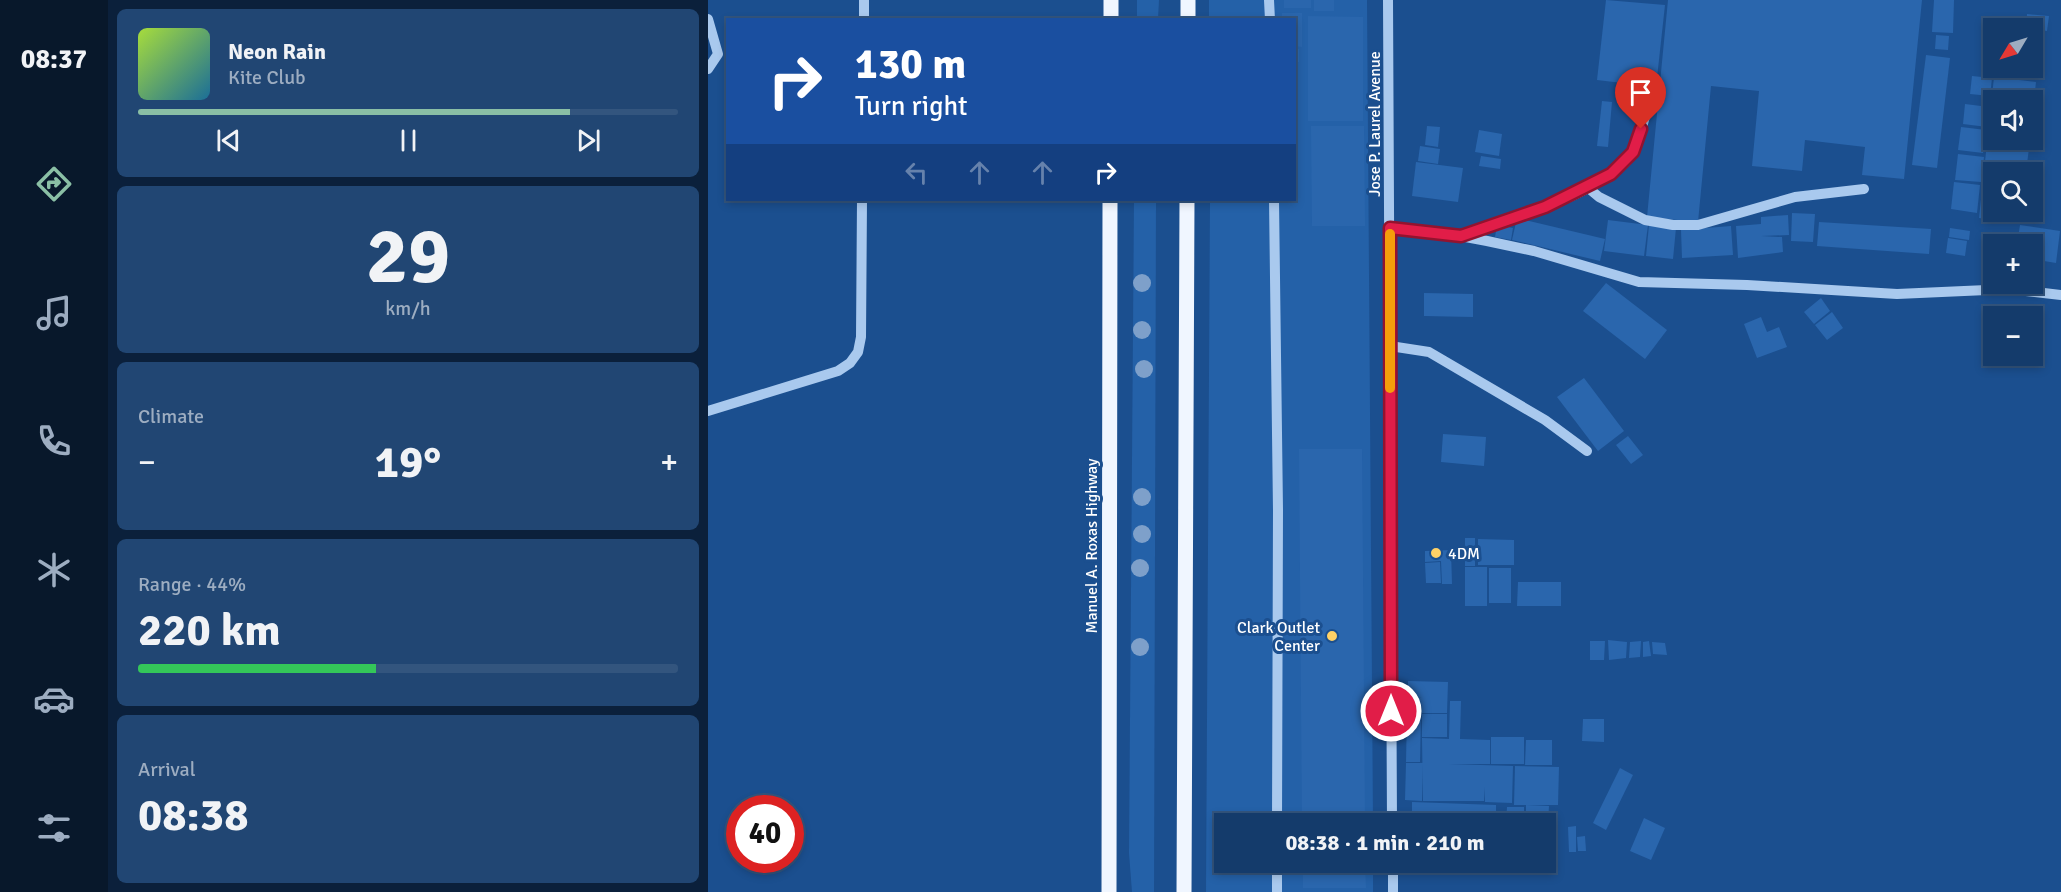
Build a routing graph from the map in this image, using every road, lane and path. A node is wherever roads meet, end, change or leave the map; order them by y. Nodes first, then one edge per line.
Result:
1 (864, 0) edge
2 (1111, 0) edge
3 (1188, 0) edge
4 (1269, 0) edge
5 (1388, 0) edge
6 (864, 18) edge
7 (1111, 18) edge
8 (1188, 18) edge
9 (1270, 18) edge
10 (708, 19) edge
11 (708, 69) edge
12 (1648, 107) dead end
13 (1587, 187) junction
14 (1864, 189) dead end
15 (862, 201) edge
16 (1110, 201) edge
17 (1187, 201) edge
18 (1274, 201) edge
19 (1390, 228) junction
20 (1461, 236) junction
21 (2061, 295) edge
22 (1390, 346) junction
23 (708, 411) edge
24 (1587, 451) dead end
25 (1277, 813) edge
26 (1392, 813) edge
27 (1277, 873) edge
28 (1393, 873) edge
29 (1109, 892) edge
30 (1184, 892) edge
31 (1277, 892) edge
32 (1393, 892) edge

1 - 6 street
2 - 7 main road
3 - 8 main road
4 - 9 street
5 - 19 street, Jose P. Laurel Avenue
10 - 11 street
12 - 13 street
13 - 14 street
13 - 20 street
15 - 23 street
16 - 29 main road, Manuel A. Roxas Highway
17 - 30 main road
18 - 25 street
19 - 20 street
19 - 22 street, Jose P. Laurel Avenue
20 - 21 street
22 - 24 street
22 - 26 street, Jose P. Laurel Avenue
27 - 31 street
28 - 32 street

